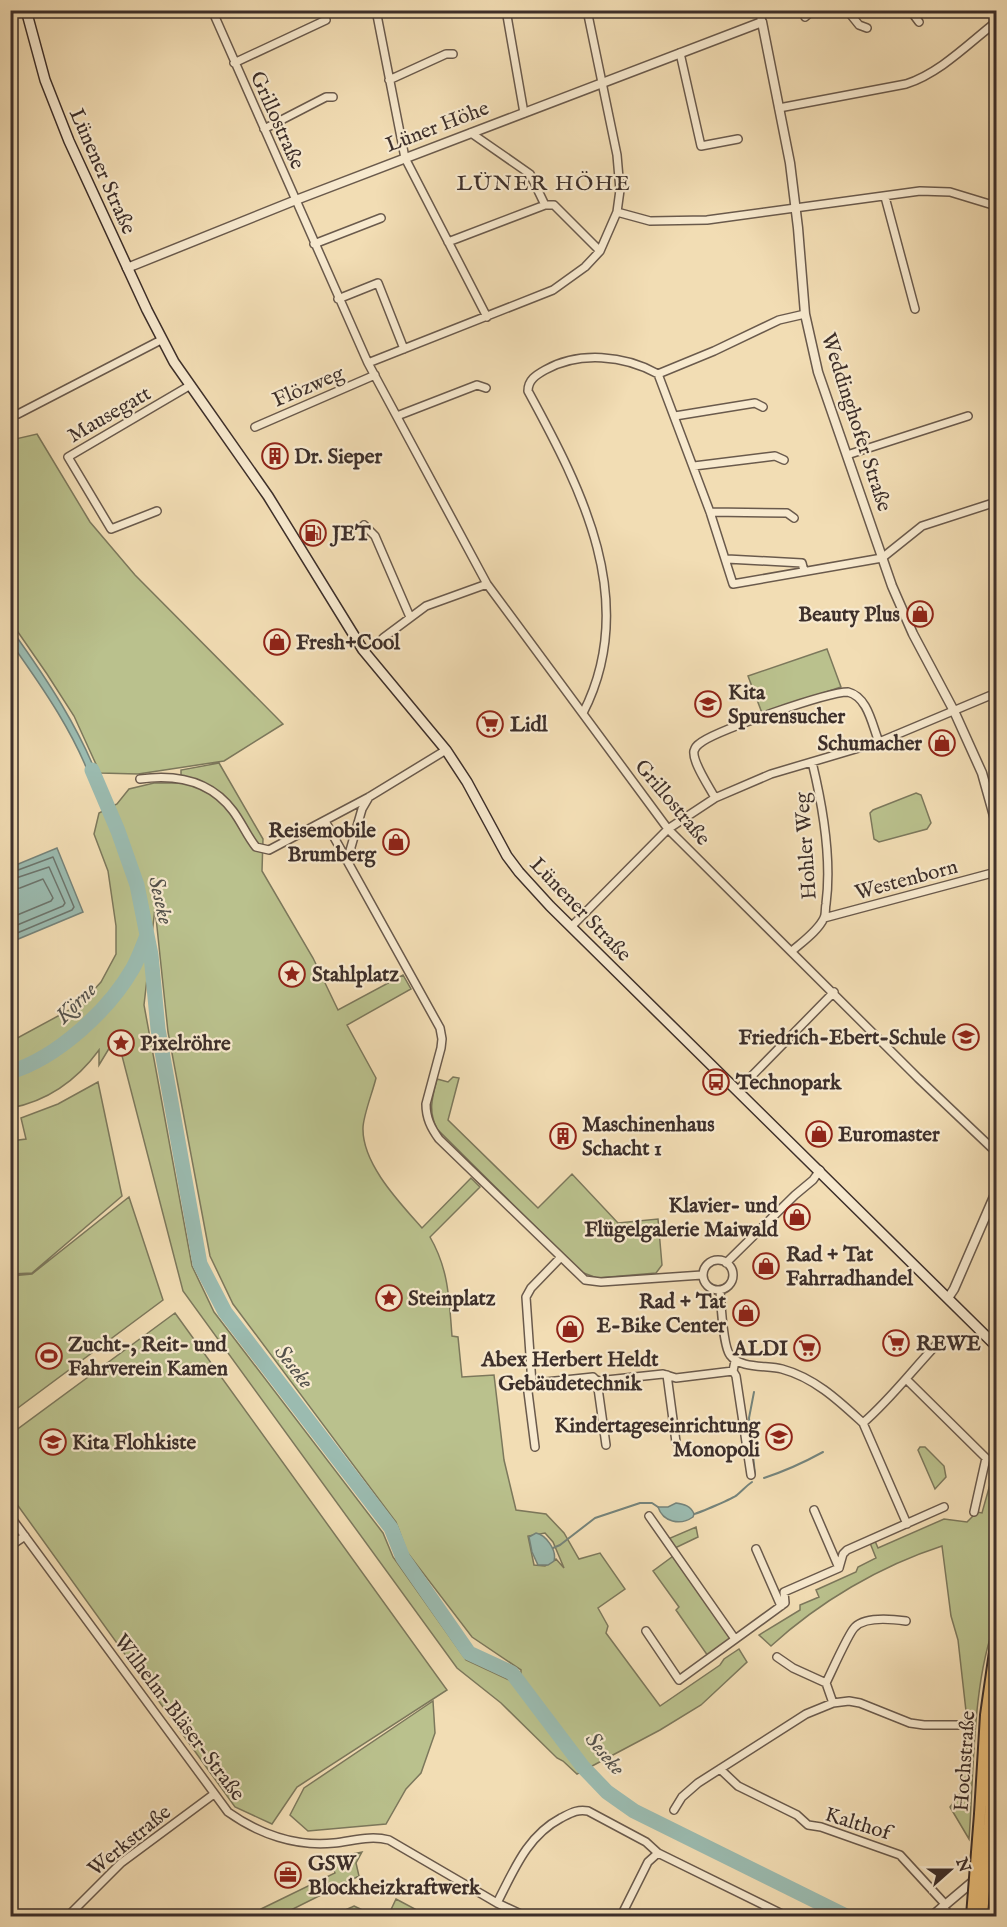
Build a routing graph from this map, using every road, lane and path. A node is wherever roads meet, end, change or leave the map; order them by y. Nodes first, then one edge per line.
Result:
1 (26, 10) edge
2 (212, 10) edge
3 (376, 10) edge
4 (506, 10) edge
5 (587, 10) edge
6 (759, 10) edge
7 (813, 10) edge
8 (847, 10) edge
9 (910, 10) edge
10 (805, 17) dead end
11 (326, 20) dead end
12 (762, 22) junction
13 (919, 22) dead end
14 (996, 22) edge
15 (867, 28) dead end
16 (680, 53) junction
17 (453, 54) dead end
18 (234, 63) junction
19 (389, 80) junction
20 (603, 83) junction
21 (333, 98) dead end
22 (779, 108) junction
23 (524, 112) junction
24 (264, 129) junction
25 (471, 133) junction
26 (738, 138) dead end
27 (405, 158) junction
28 (885, 197) junction
29 (296, 200) junction
30 (545, 205) junction
31 (996, 206) edge
32 (795, 208) junction
33 (617, 212) junction
34 (381, 218) dead end
35 (448, 242) junction
36 (314, 244) junction
37 (600, 251) junction
38 (127, 268) junction
39 (338, 299) junction
40 (915, 309) dead end
41 (805, 314) junction
42 (487, 317) junction
43 (161, 340) junction
44 (404, 349) junction
45 (368, 363) junction
46 (658, 374) junction
47 (375, 375) junction
48 (189, 386) junction
49 (486, 388) dead end
50 (763, 407) dead end
51 (18, 414) dead end
52 (397, 416) junction
53 (675, 416) junction
54 (968, 416) dead end
55 (255, 427) dead end
56 (847, 455) junction
57 (784, 460) dead end
58 (694, 466) junction
59 (996, 502) edge
60 (157, 511) dead end
61 (710, 512) junction
62 (794, 518) dead end
63 (364, 525) dead end
64 (882, 558) junction
65 (727, 559) junction
66 (804, 571) junction
67 (487, 584) junction
68 (410, 617) junction
69 (383, 638) dead end
70 (996, 693) edge
71 (954, 711) junction
72 (583, 713) junction
73 (879, 742) junction
74 (446, 750) junction
75 (812, 762) junction
76 (140, 779) dead end
77 (369, 797) junction
78 (715, 798) junction
79 (325, 821) junction
80 (996, 823) edge
81 (668, 829) junction
82 (347, 861) junction
83 (996, 872) edge
84 (824, 918) junction
85 (571, 927) junction
86 (792, 951) junction
87 (834, 992) junction
88 (737, 1091) junction
89 (996, 1152) edge
90 (820, 1170) junction
91 (996, 1192) edge
92 (561, 1257) junction
93 (726, 1263) junction
94 (702, 1275) junction
95 (720, 1291) junction
96 (948, 1298) junction
97 (939, 1342) dead end
98 (996, 1346) edge
99 (735, 1361) junction
100 (733, 1371) junction
101 (667, 1375) junction
102 (906, 1379) junction
103 (597, 1381) junction
104 (532, 1384) junction
105 (863, 1423) junction
106 (676, 1442) dead end
107 (606, 1445) dead end
108 (535, 1447) dead end
109 (751, 1475) dead end
110 (944, 1507) dead end
111 (814, 1510) dead end
112 (974, 1512) dead end
113 (10, 1516) edge
114 (649, 1516) dead end
115 (907, 1524) junction
116 (25, 1536) junction
117 (10, 1546) edge
118 (756, 1549) dead end
119 (839, 1568) junction
120 (781, 1606) junction
121 (906, 1621) dead end
122 (646, 1631) dead end
123 (735, 1639) junction
124 (996, 1645) edge
125 (777, 1657) dead end
126 (826, 1683) junction
127 (833, 1702) junction
128 (996, 1712) edge
129 (964, 1725) dead end
130 (720, 1769) junction
131 (214, 1794) junction
132 (674, 1810) dead end
133 (985, 1814) junction
134 (658, 1852) junction
135 (996, 1862) edge
136 (497, 1903) junction
137 (943, 1906) junction
138 (68, 1917) edge
139 (525, 1917) edge
140 (621, 1917) edge
141 (786, 1917) edge
142 (932, 1917) edge
143 (951, 1917) edge
144 (972, 1917) edge
145 (982, 1917) edge

1 - 38 main road, Lünener Straße
2 - 18 street, Grillostraße
3 - 19 street
4 - 23 street
5 - 20 street
6 - 12 street, Weddinghofer Straße
7 - 10 street
8 - 15 street
9 - 13 street
11 - 18 street
12 - 16 street, Lüner Höhe
12 - 22 street, Weddinghofer Straße
14 - 22 street
16 - 20 street, Lüner Höhe
16 - 26 street
17 - 19 street
18 - 24 street, Grillostraße
19 - 27 street
20 - 23 street, Lüner Höhe
20 - 33 street
21 - 24 street
22 - 32 street, Weddinghofer Straße
23 - 25 street, Lüner Höhe
24 - 29 street, Grillostraße
25 - 27 street, Lüner Höhe
25 - 30 street
27 - 29 street, Lüner Höhe
27 - 35 street
28 - 31 street
28 - 32 street
28 - 40 street
29 - 36 street, Grillostraße
29 - 38 street, Lüner Höhe
30 - 35 street
30 - 37 street
32 - 33 street
32 - 41 street, Weddinghofer Straße
33 - 37 street
34 - 36 street
35 - 42 street
36 - 39 street, Grillostraße
37 - 42 street
38 - 43 main road, Lünener Straße
39 - 44 street
39 - 45 street, Grillostraße
41 - 46 street
41 - 56 street, Weddinghofer Straße
42 - 44 street
43 - 48 main road, Lünener Straße
43 - 51 street
44 - 45 street
45 - 47 street, Grillostraße
46 - 53 street
46 - 72 street
47 - 52 street, Grillostraße
47 - 55 street, Flözweg
48 - 60 street, Mausegatt
48 - 74 main road, Lünener Straße
49 - 52 street
50 - 53 street
52 - 67 street, Grillostraße
53 - 58 street
54 - 56 street
56 - 64 street, Weddinghofer Straße
57 - 58 street
58 - 61 street
59 - 64 street
61 - 62 street
61 - 65 street
63 - 68 street
64 - 66 street
64 - 71 street, Weddinghofer Straße
65 - 66 street
65 - 66 street
67 - 68 street
67 - 72 street, Grillostraße
68 - 69 street
70 - 71 street
71 - 73 street
71 - 80 street, Weddinghofer Straße
72 - 81 street, Grillostraße
73 - 75 street
73 - 78 street
74 - 77 street
74 - 85 main road, Lünener Straße
75 - 78 street
75 - 84 street, Hohler Weg
76 - 79 street
77 - 79 street
77 - 82 street
78 - 81 street
79 - 82 street
81 - 85 street
81 - 86 street, Grillostraße
82 - 92 street
83 - 84 street, Westenborn
84 - 86 street, Hohler Weg
85 - 88 main road, Lünener Straße
86 - 87 street, Grillostraße
87 - 88 street
87 - 89 street, Grillostraße
88 - 90 main road, Lünener Straße
90 - 93 street
90 - 96 main road, Lünener Straße
91 - 96 street
92 - 94 street
92 - 104 street
93 - 94 street
93 - 95 street
94 - 95 street
95 - 99 street
96 - 98 main road, Lünener Straße
97 - 102 street
99 - 100 street
99 - 105 street
100 - 101 street
100 - 109 street
101 - 103 street
101 - 106 street
102 - 105 street
102 - 112 street
103 - 104 street
103 - 107 street
104 - 108 street
105 - 115 street
110 - 115 street
111 - 119 street
113 - 116 street, Wilhelm-Bläser-Straße
114 - 123 street
115 - 119 street
116 - 117 street
116 - 131 street, Wilhelm-Bläser-Straße
118 - 120 street
119 - 120 street
120 - 123 street
121 - 126 street
122 - 123 street
124 - 133 main road, Hochstraße
125 - 126 street
126 - 127 street
127 - 129 street
127 - 130 street
128 - 133 main road, Hochstraße
130 - 132 street
130 - 137 street, Kalthof
131 - 136 street, Wilhelm-Bläser-Straße
131 - 138 street, Werkstraße
133 - 144 main road, Hochstraße, bridge
133 - 145 main road, Hochstraße, bridge
134 - 136 street
134 - 140 street
134 - 141 street
135 - 137 street
136 - 139 street, Wilhelm-Bläser-Straße
137 - 142 street
137 - 143 street, Kalthof

